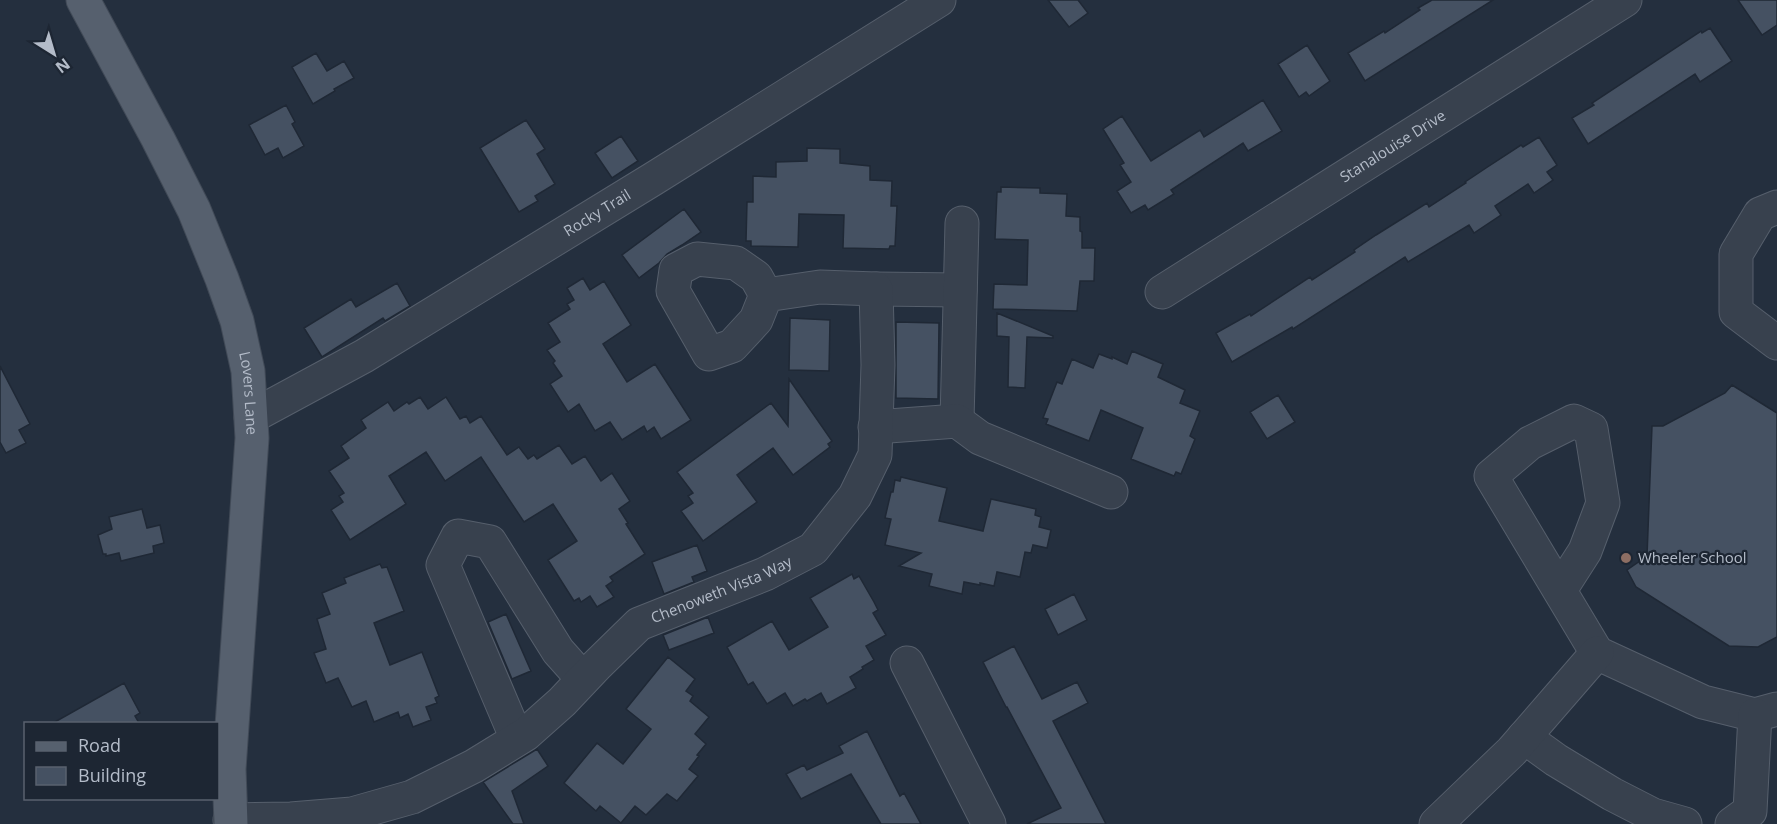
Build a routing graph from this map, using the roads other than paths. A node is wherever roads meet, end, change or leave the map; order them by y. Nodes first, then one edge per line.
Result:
1 (83, 0) edge
2 (939, 0) edge
3 (1625, 0) edge
4 (1777, 207) edge
5 (962, 223) dead end
6 (876, 289) junction
7 (960, 290) junction
8 (1162, 292) dead end
9 (766, 295) dead end
10 (1777, 343) edge
11 (250, 417) junction
12 (957, 421) junction
13 (875, 427) junction
14 (1112, 492) dead end
15 (1560, 590) junction
16 (1597, 653) junction
17 (907, 663) dead end
18 (583, 680) junction
19 (1766, 712) edge
20 (1524, 737) junction
21 (517, 739) junction
22 (231, 822) edge
23 (989, 824) edge
24 (1436, 824) edge
25 (1685, 824) edge
26 (1732, 824) edge

1 - 11 main road, Lovers Lane
2 - 11 street, Rocky Trail
3 - 8 street, Stanalouise Drive
4 - 10 street
5 - 7 street
6 - 7 street
6 - 9 street
6 - 13 street, Chenoweth Vista Way
7 - 12 street
11 - 22 main road, Lovers Lane
12 - 13 street
12 - 14 street
13 - 18 street, Chenoweth Vista Way
15 - 15 street
15 - 16 street
16 - 19 street
16 - 20 street
17 - 23 street
18 - 21 street, Chenoweth Vista Way
18 - 21 street
19 - 26 street
20 - 24 street
20 - 25 street
21 - 22 street, Chenoweth Vista Way

